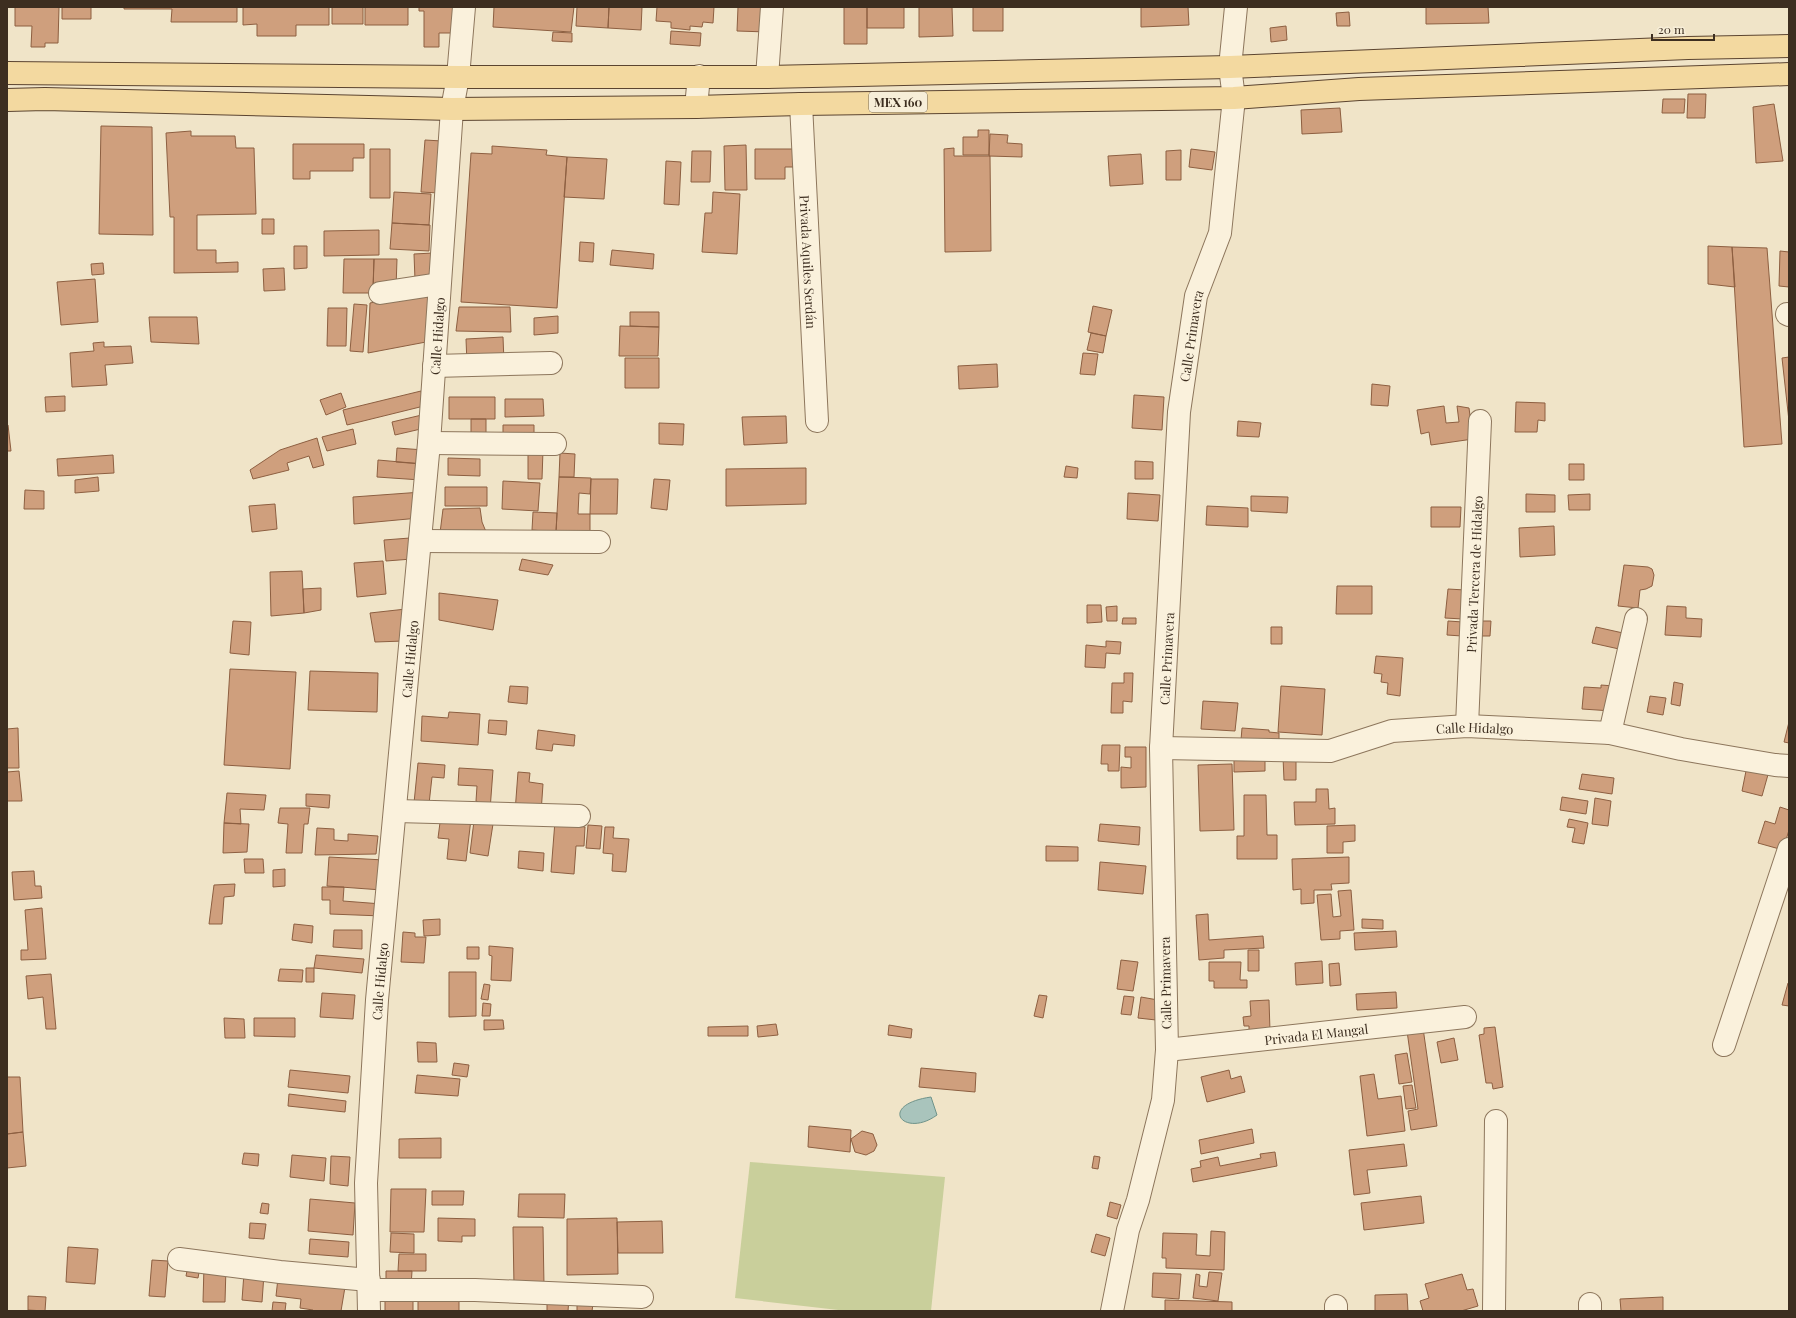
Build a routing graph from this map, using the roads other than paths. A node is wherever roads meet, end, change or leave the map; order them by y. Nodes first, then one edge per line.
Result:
1 (464, 7) edge
2 (772, 7) edge
3 (1236, 7) edge
4 (1789, 46) edge
5 (1230, 67) junction
6 (7, 73) edge
7 (1789, 74) edge
8 (699, 76) junction
9 (458, 77) junction
10 (768, 77) junction
11 (1234, 98) junction
12 (7, 100) edge
13 (801, 104) junction
14 (696, 107) junction
15 (452, 109) junction
16 (439, 284) junction
17 (380, 293) dead end
18 (551, 363) dead end
19 (434, 366) junction
20 (817, 421) dead end
21 (1480, 421) dead end
22 (428, 443) junction
23 (554, 444) dead end
24 (420, 541) junction
25 (599, 542) dead end
26 (1636, 619) dead end
27 (1467, 726) junction
28 (1610, 733) junction
29 (1161, 748) junction
30 (1789, 766) edge
31 (396, 811) junction
32 (579, 816) dead end
33 (1789, 849) edge
34 (1465, 1017) dead end
35 (1724, 1045) dead end
36 (1167, 1050) junction
37 (1496, 1121) dead end
38 (179, 1258) dead end
39 (369, 1294) edge
40 (642, 1297) dead end
41 (1112, 1311) edge
42 (1494, 1311) edge

1 - 9 street, Calle Hidalgo
2 - 10 street
3 - 5 street, Calle Primavera
4 - 5 main road, MEX 160
5 - 10 main road, MEX 160
5 - 11 street, Calle Primavera
6 - 9 main road, MEX 160
7 - 11 main road, MEX 160
8 - 9 main road, MEX 160
8 - 10 main road, MEX 160
8 - 14 street
9 - 15 street, Calle Hidalgo
11 - 13 main road, MEX 160
11 - 29 street, Calle Primavera
12 - 15 main road, MEX 160
13 - 14 main road, MEX 160
13 - 20 street, Privada Aquiles Serdán
14 - 15 main road, MEX 160
15 - 16 street, Calle Hidalgo
16 - 17 street
16 - 19 street, Calle Hidalgo
18 - 19 street
19 - 22 street, Calle Hidalgo
21 - 27 street, Privada Tercera de Hidalgo
22 - 23 street
22 - 24 street, Calle Hidalgo
24 - 25 street
24 - 31 street, Calle Hidalgo
26 - 28 street
27 - 28 street, Calle Hidalgo
27 - 29 street, Calle Hidalgo
28 - 30 street, Calle Hidalgo
29 - 36 street, Calle Primavera
31 - 32 street
31 - 39 street, Calle Hidalgo
33 - 35 street
34 - 36 street, Privada El Mangal
36 - 41 street, Calle Primavera
37 - 42 street
38 - 39 street
39 - 40 street

